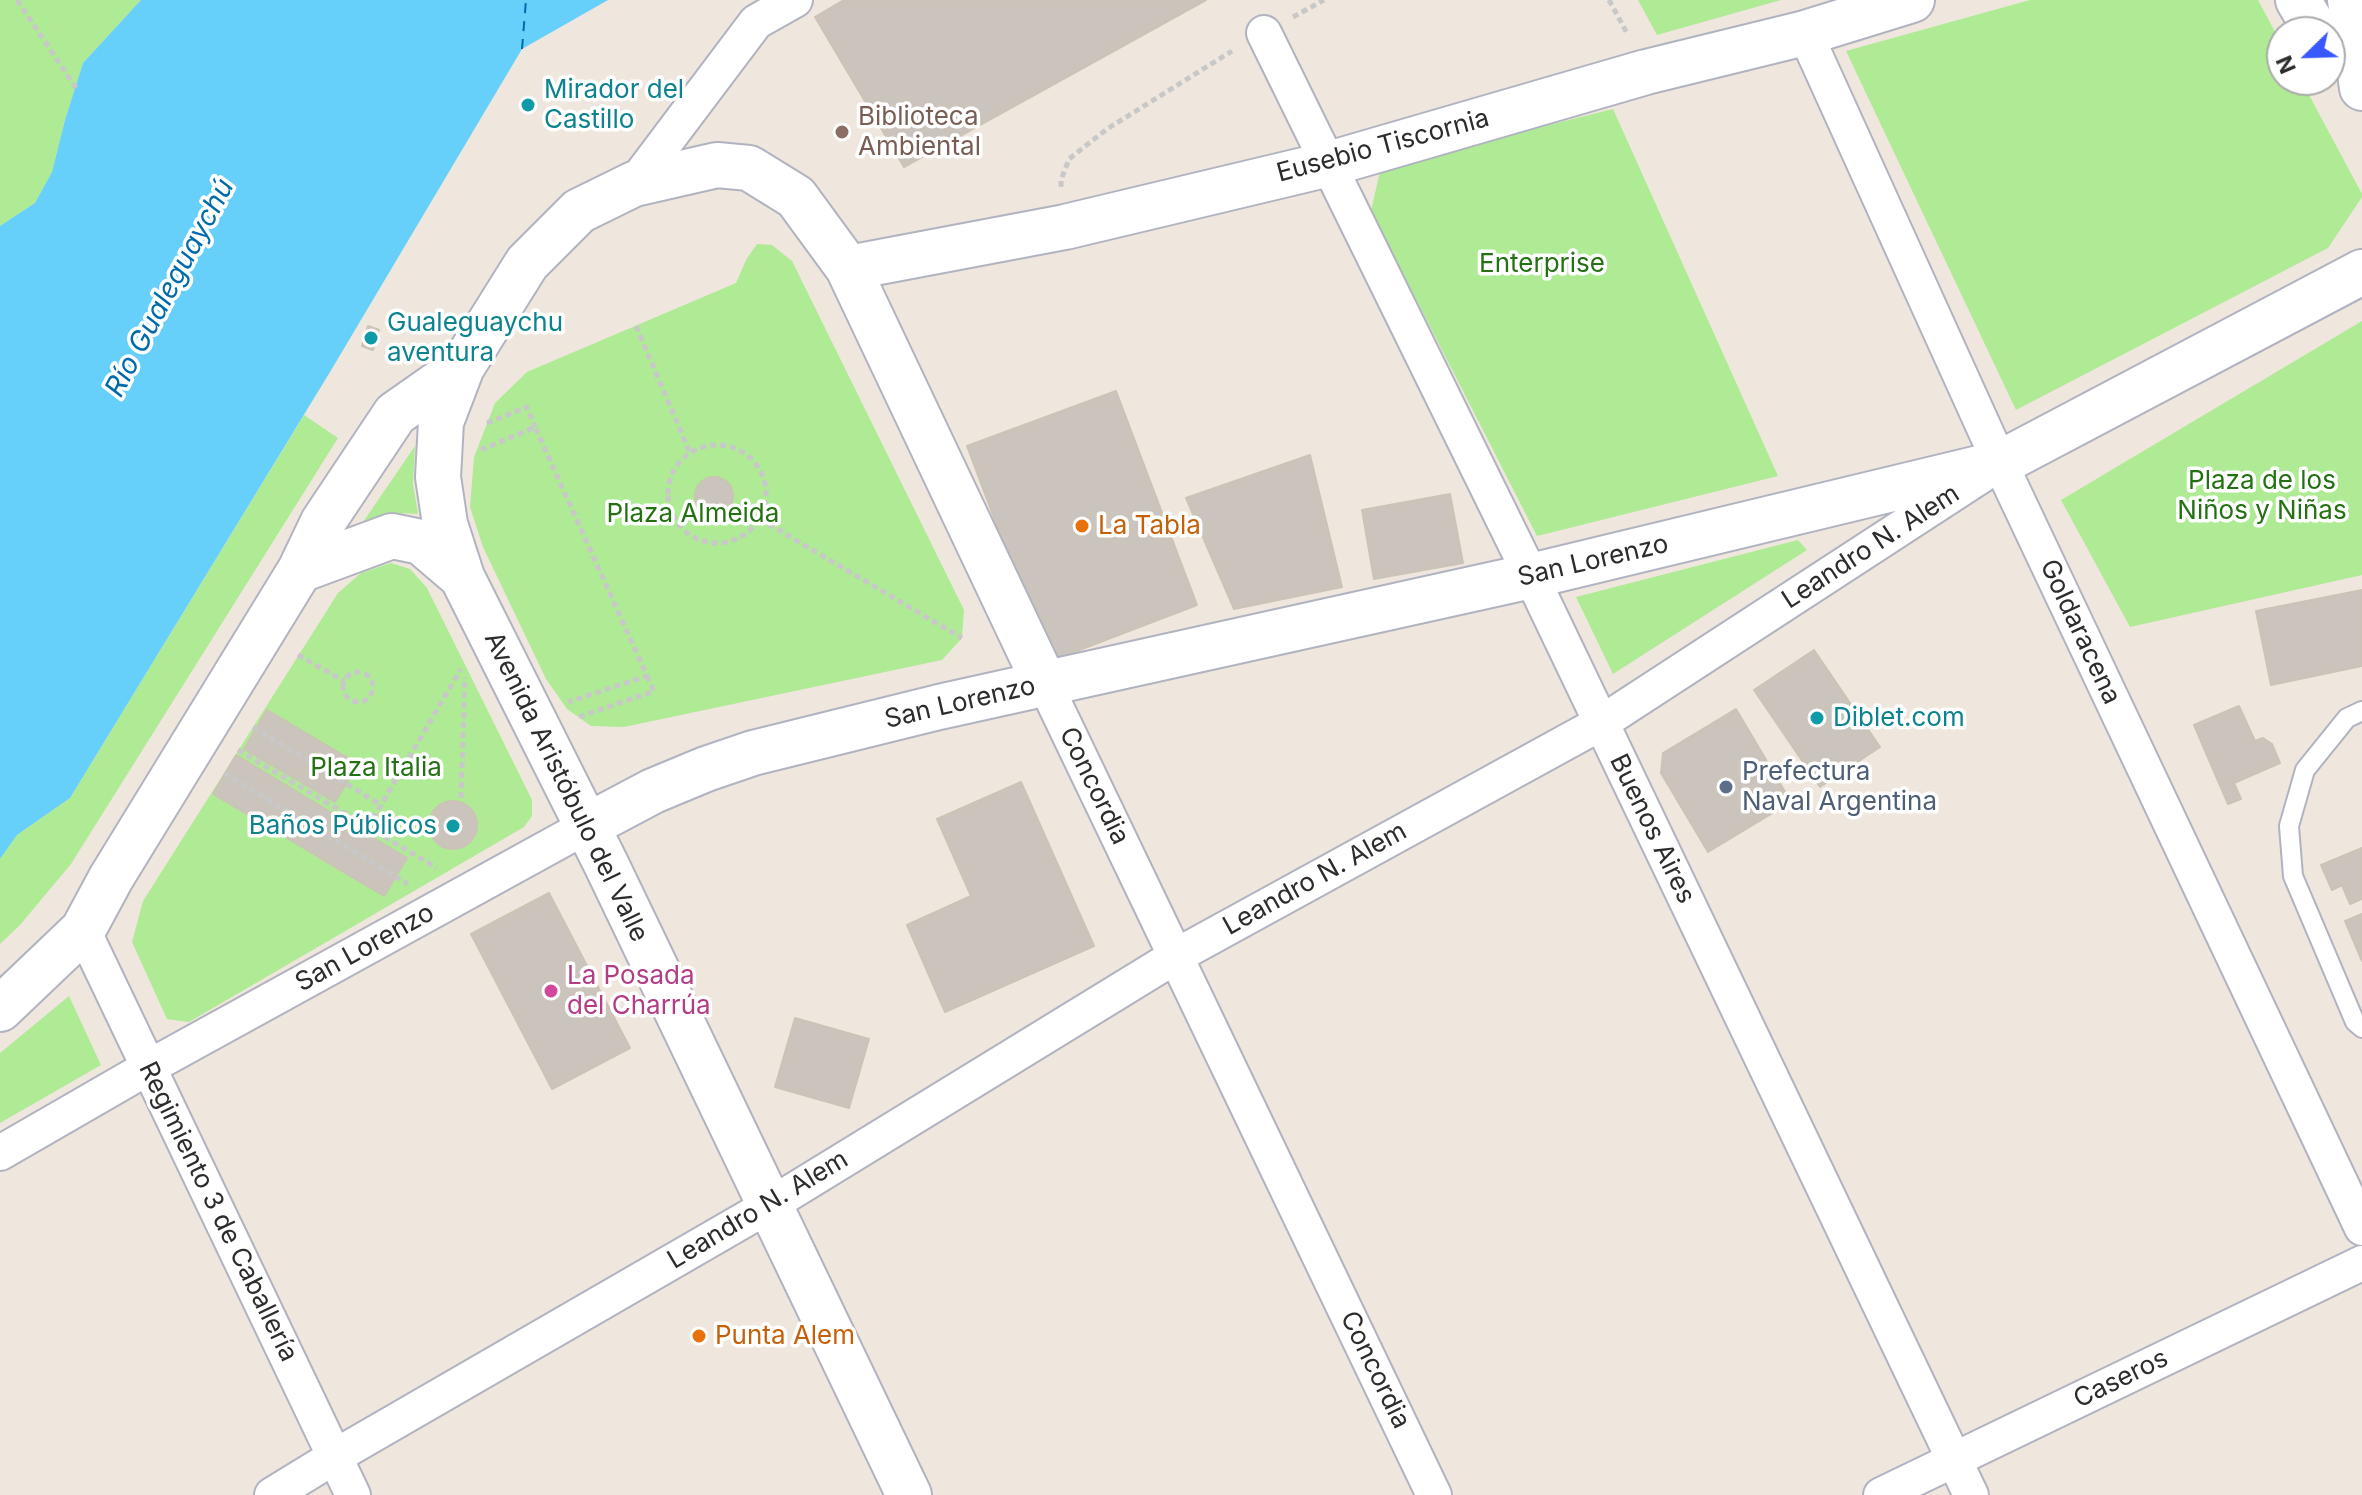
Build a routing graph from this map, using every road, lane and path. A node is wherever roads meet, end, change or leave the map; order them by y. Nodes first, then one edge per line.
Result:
1 (17, 0) edge
2 (795, 0) edge
3 (1324, 0) edge
4 (1912, 0) edge
5 (2350, 0) edge
6 (1264, 33) junction
7 (1805, 33) junction
8 (2346, 82) edge
9 (76, 88) dead end
10 (2362, 88) edge
11 (2362, 109) edge
12 (1329, 164) junction
13 (634, 184) junction
14 (1065, 227) junction
15 (848, 268) junction
16 (2362, 272) edge
17 (636, 326) dead end
18 (462, 367) junction
19 (487, 423) dead end
20 (535, 427) junction
21 (476, 452) dead end
22 (690, 453) junction
23 (2000, 463) junction
24 (760, 519) junction
25 (300, 570) junction
26 (1531, 576) junction
27 (462, 577) junction
28 (962, 638) dead end
29 (298, 655) dead end
30 (647, 676) junction
31 (344, 681) junction
32 (1045, 684) junction
33 (563, 704) dead end
34 (2362, 711) edge
35 (579, 717) dead end
36 (1601, 723) junction
37 (253, 727) dead end
38 (238, 750) dead end
39 (224, 773) dead end
40 (461, 798) dead end
41 (381, 805) junction
42 (587, 826) junction
43 (368, 827) junction
44 (445, 873) dead end
45 (417, 890) dead end
46 (83, 930) junction
47 (1176, 956) junction
48 (0, 1009) edge
49 (2362, 1028) edge
50 (149, 1067) junction
51 (0, 1153) edge
52 (770, 1205) junction
53 (2362, 1228) edge
54 (2362, 1263) edge
55 (334, 1457) junction
56 (1954, 1460) junction
57 (272, 1495) edge
58 (353, 1495) edge
59 (909, 1495) edge
60 (1434, 1495) edge
61 (1881, 1495) edge
62 (1971, 1495) edge

1 - 9 path
2 - 13 street
3 - 6 path
4 - 7 main road, Eusebio Tiscornia
5 - 10 main road
6 - 12 street, Buenos Aires
6 - 14 path
7 - 12 main road, Eusebio Tiscornia
7 - 23 street, Goldaracena
8 - 11 main road
12 - 14 main road, Eusebio Tiscornia
12 - 26 street, Buenos Aires
13 - 15 main road, Concordia
13 - 18 main road, Concordia
14 - 15 main road, Eusebio Tiscornia
15 - 32 main road, Concordia
16 - 23 main road, Leandro N. Alem
17 - 22 path
18 - 25 main road
18 - 27 main road, Avenida Aristóbulo del Valle
19 - 20 path
20 - 21 path
20 - 30 path
22 - 24 path
22 - 24 path
23 - 26 main road, San Lorenzo
23 - 36 street, Leandro N. Alem
23 - 53 street, Goldaracena
24 - 28 path
25 - 27 main road
25 - 46 main road
26 - 32 main road, San Lorenzo
26 - 36 street, Buenos Aires
27 - 42 main road, Avenida Aristóbulo del Valle
29 - 31 path
30 - 33 path
30 - 35 path
31 - 31 path
32 - 42 main road, San Lorenzo
32 - 47 street, Concordia
34 - 49 lane
36 - 47 street, Leandro N. Alem
36 - 56 street, Buenos Aires
37 - 41 path
38 - 43 path
39 - 45 path
40 - 41 path
41 - 43 path
42 - 50 street, San Lorenzo
42 - 52 main road, Avenida Aristóbulo del Valle
43 - 44 path
46 - 48 main road
46 - 50 street, Regimiento 3 de Caballería
47 - 52 street, Leandro N. Alem
47 - 60 street, Concordia
50 - 51 street, San Lorenzo
50 - 55 street, Regimiento 3 de Caballería
52 - 55 street, Leandro N. Alem
52 - 59 main road, Avenida Aristóbulo del Valle
54 - 56 street, Caseros
55 - 57 street, Leandro N. Alem
55 - 58 street, Regimiento 3 de Caballería
56 - 61 street, Caseros
56 - 62 street, Buenos Aires

